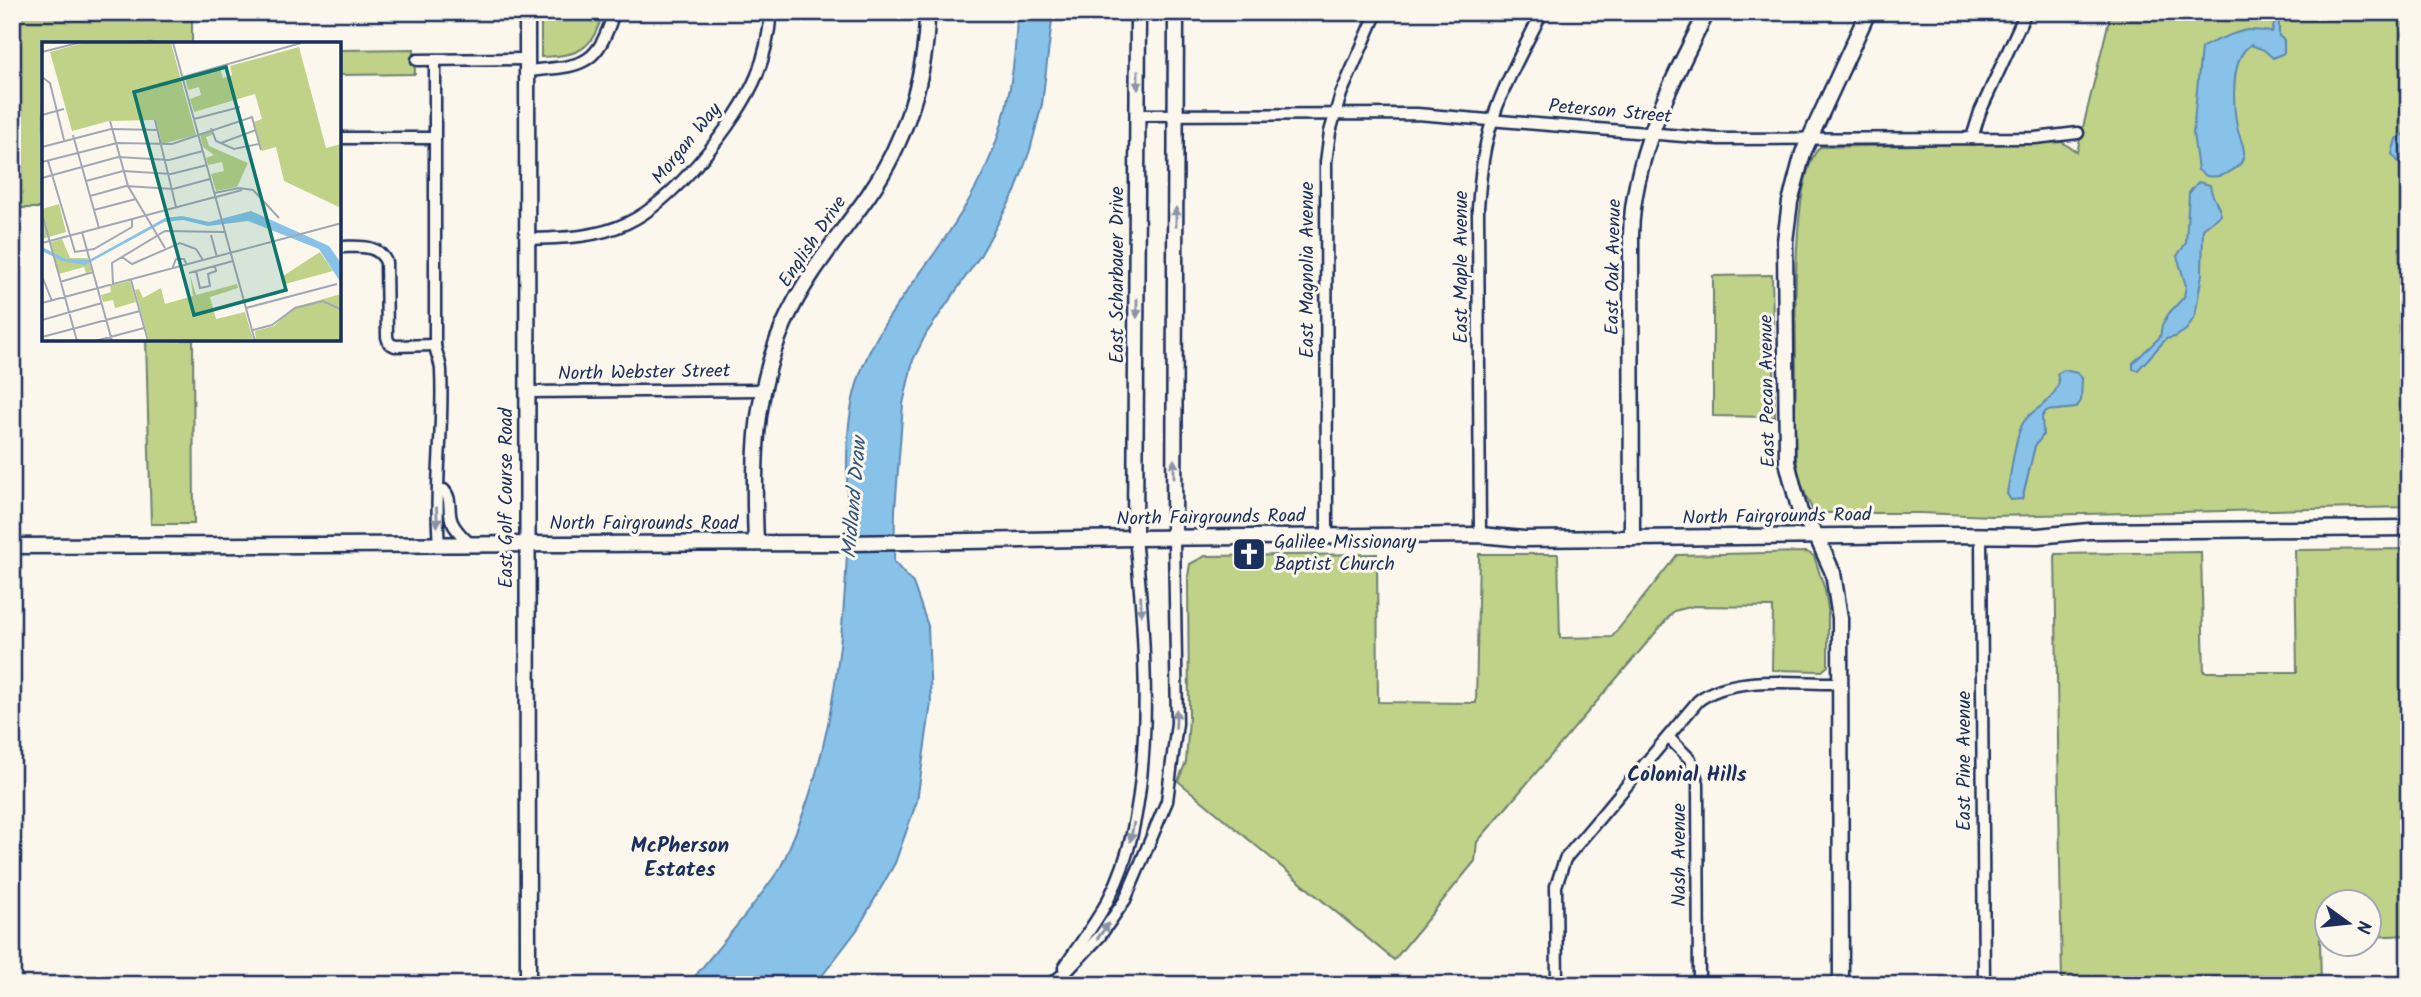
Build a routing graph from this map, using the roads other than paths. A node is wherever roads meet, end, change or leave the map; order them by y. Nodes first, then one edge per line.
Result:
1 (527, 12) edge
2 (614, 12) edge
3 (771, 12) edge
4 (927, 12) edge
5 (1138, 12) edge
6 (1176, 12) edge
7 (1377, 12) edge
8 (1542, 12) edge
9 (1707, 12) edge
10 (1868, 12) edge
11 (2025, 12) edge
12 (417, 60) dead end
13 (435, 60) junction
14 (527, 65) junction
15 (1176, 114) junction
16 (1335, 114) junction
17 (1138, 115) junction
18 (1493, 119) junction
19 (2078, 133) dead end
20 (1651, 134) junction
21 (341, 138) edge
22 (435, 138) junction
23 (1972, 138) junction
24 (1809, 140) junction
25 (527, 239) junction
26 (341, 247) edge
27 (435, 345) junction
28 (762, 390) junction
29 (526, 392) junction
30 (439, 490) junction
31 (2409, 528) edge
32 (1480, 535) junction
33 (1816, 535) junction
34 (1327, 536) junction
35 (1981, 536) junction
36 (1135, 538) junction
37 (1174, 538) junction
38 (1632, 538) junction
39 (757, 543) junction
40 (470, 544) junction
41 (526, 544) junction
42 (439, 545) junction
43 (12, 546) edge
44 (1840, 683) junction
45 (1668, 737) junction
46 (1053, 982) edge
47 (527, 985) edge
48 (1557, 985) edge
49 (1699, 985) edge
50 (1841, 985) edge
51 (1984, 985) edge

1 - 14 main road, East Golf Course Road
2 - 14 street
3 - 25 street, Morgan Way
4 - 28 main road, English Drive
5 -> 17 main road, East Scharbauer Drive
6 - 15 main road
7 - 16 street, East Magnolia Avenue
8 - 18 street, East Maple Avenue
9 - 20 main road, East Oak Avenue
10 - 24 main road, East Pecan Avenue
11 - 23 street
12 - 13 street
13 - 14 street
13 - 22 street
14 - 25 main road, East Golf Course Road
15 - 16 street, Peterson Street
15 - 17 street, Peterson Street
37 -> 15 main road
16 - 18 street, Peterson Street
16 - 34 street, East Magnolia Avenue
17 -> 36 main road, East Scharbauer Drive
18 - 20 street, Peterson Street
18 - 32 street, East Maple Avenue
19 - 23 street, Peterson Street
20 - 24 street, Peterson Street
20 - 38 main road, East Oak Avenue
21 - 22 street
22 - 27 street
23 - 24 street, Peterson Street
24 - 33 main road, East Pecan Avenue
25 - 29 main road, East Golf Course Road
26 - 27 street
27 - 30 street
28 - 29 street, North Webster Street
28 - 39 main road, English Drive
29 - 41 main road, East Golf Course Road
30 - 40 street
30 -> 42 street
31 - 35 main road, North Fairgrounds Road
32 - 34 main road, North Fairgrounds Road
32 - 38 main road, North Fairgrounds Road
33 - 35 main road, North Fairgrounds Road
33 - 38 main road, North Fairgrounds Road
33 - 44 main road, East Pecan Avenue
34 - 37 main road, North Fairgrounds Road
35 - 51 street, East Pine Avenue
36 - 37 main road, North Fairgrounds Road
36 - 39 main road, North Fairgrounds Road
36 -> 46 street
46 -> 37 street
39 - 41 main road, North Fairgrounds Road
40 - 41 main road, North Fairgrounds Road
40 - 42 main road, North Fairgrounds Road
41 - 47 main road, East Golf Course Road
42 - 43 main road, North Fairgrounds Road
44 - 45 street
44 - 50 main road, East Pecan Avenue
45 - 48 street
45 - 49 street, Nash Avenue

